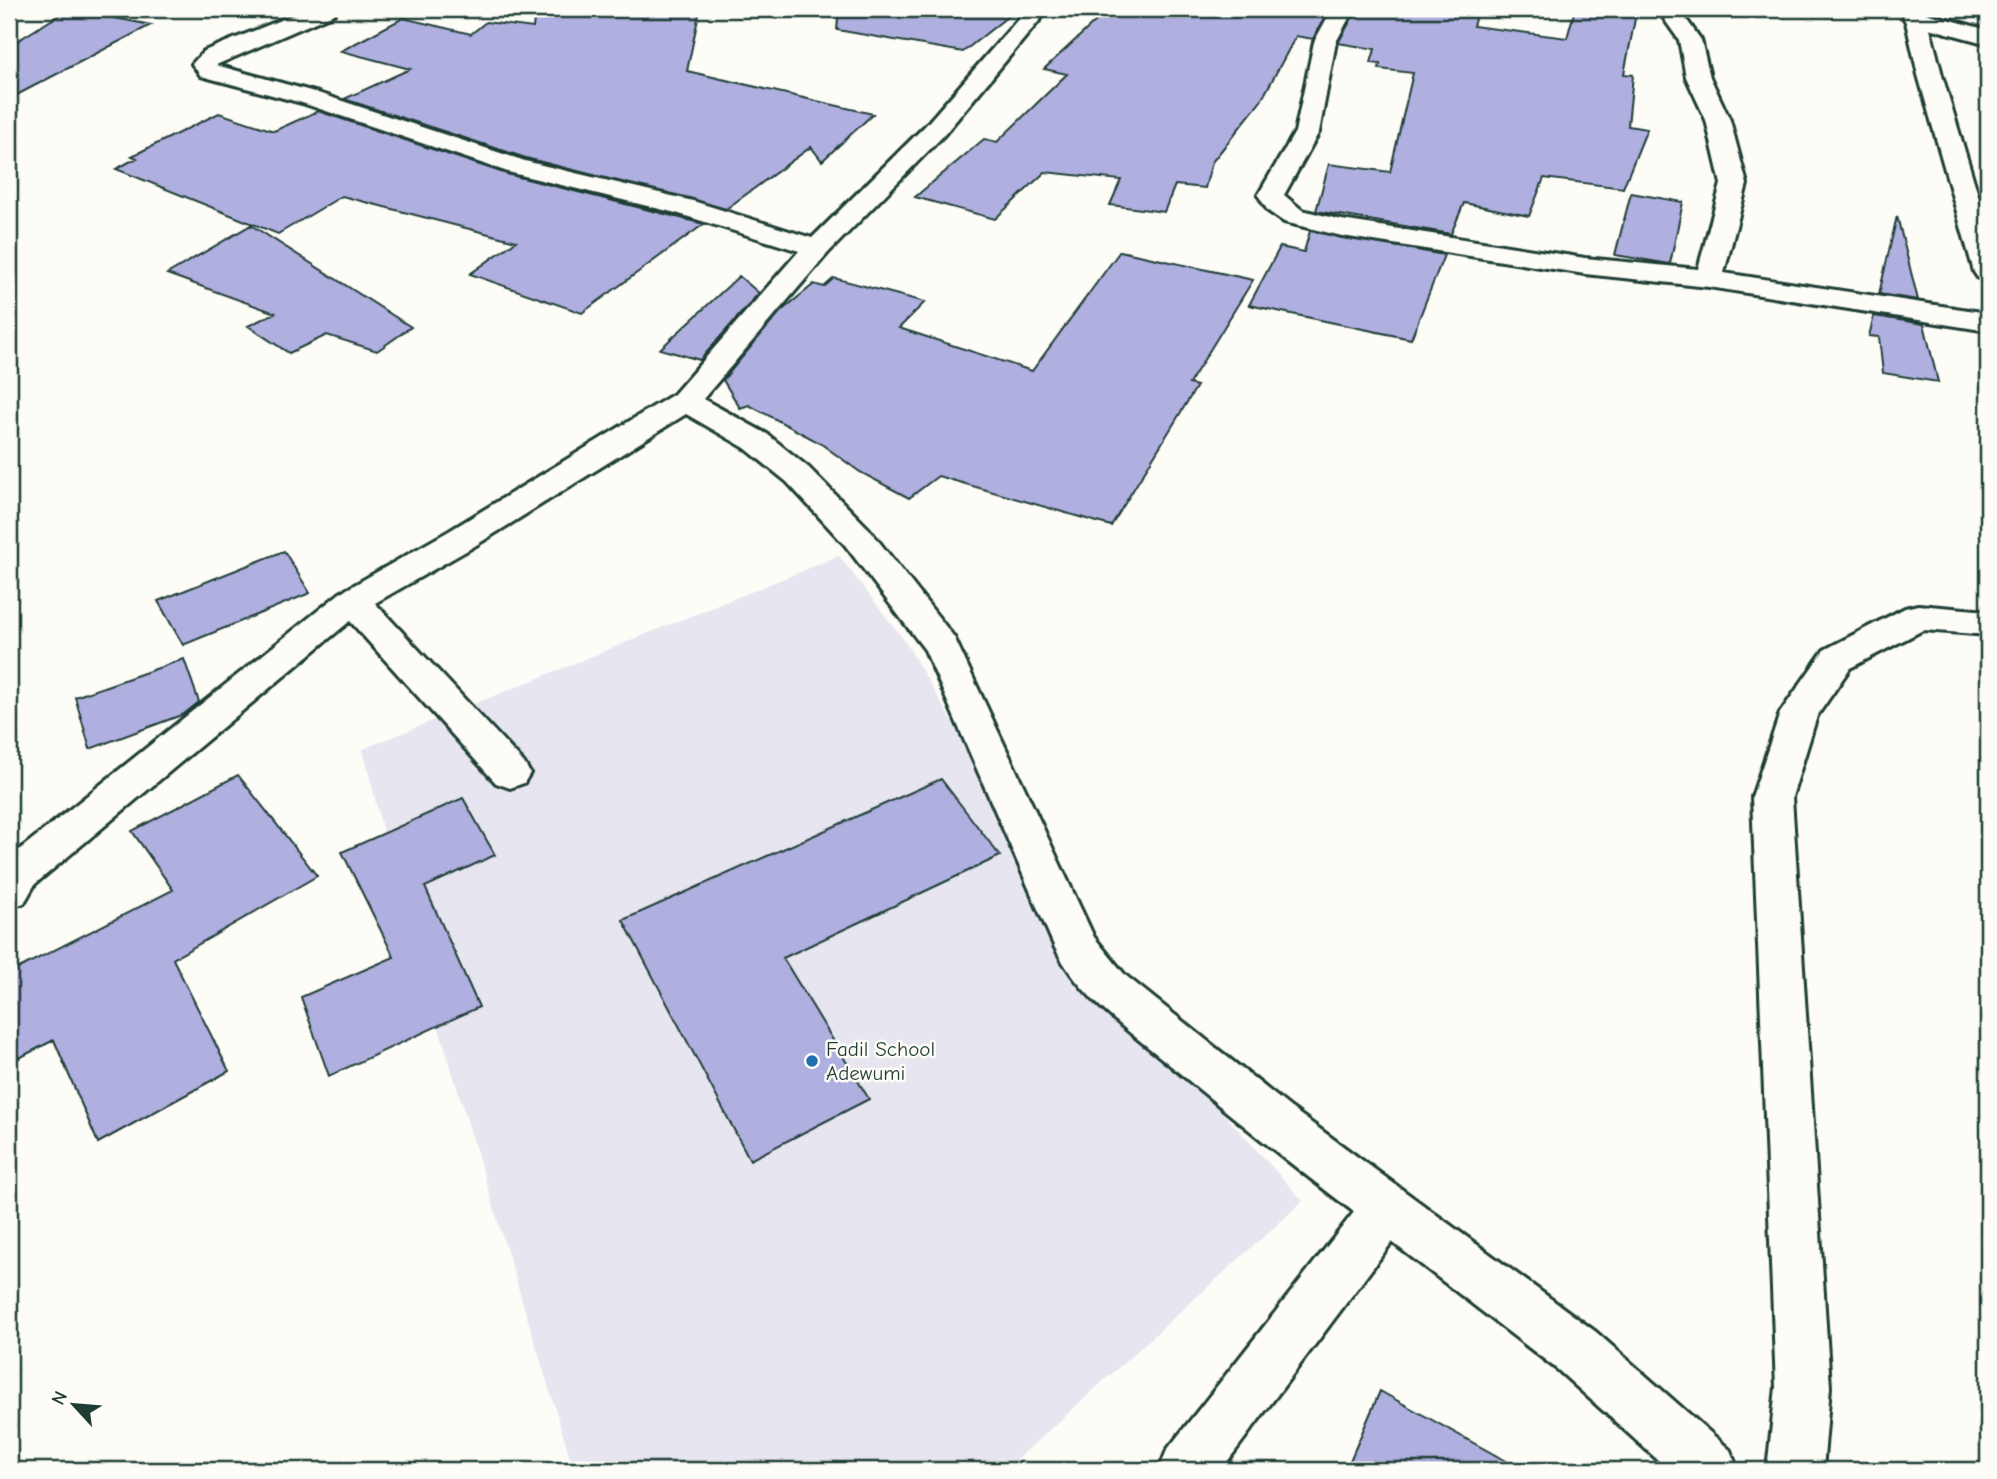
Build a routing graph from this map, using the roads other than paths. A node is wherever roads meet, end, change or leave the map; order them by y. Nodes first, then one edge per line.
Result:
1 (326, 9) edge
2 (1038, 9) edge
3 (1343, 9) edge
4 (1668, 9) edge
5 (1914, 13) edge
6 (1988, 37) edge
7 (1984, 244) edge
8 (817, 248) junction
9 (1988, 272) edge
10 (1709, 279) junction
11 (1988, 322) edge
12 (685, 401) junction
13 (352, 601) junction
14 (1988, 623) edge
15 (510, 773) dead end
16 (9, 891) edge
17 (1387, 1209) junction
18 (1187, 1470) edge
19 (1710, 1470) edge
20 (1796, 1470) edge

1 - 8 street
2 - 8 street
3 - 10 street
4 - 10 street
5 - 6 street
5 - 7 street
7 - 9 street
8 - 12 street
10 - 11 street
12 - 13 street
12 - 17 street
13 - 15 street
13 - 16 street
14 - 20 street
17 - 18 street
17 - 19 street

